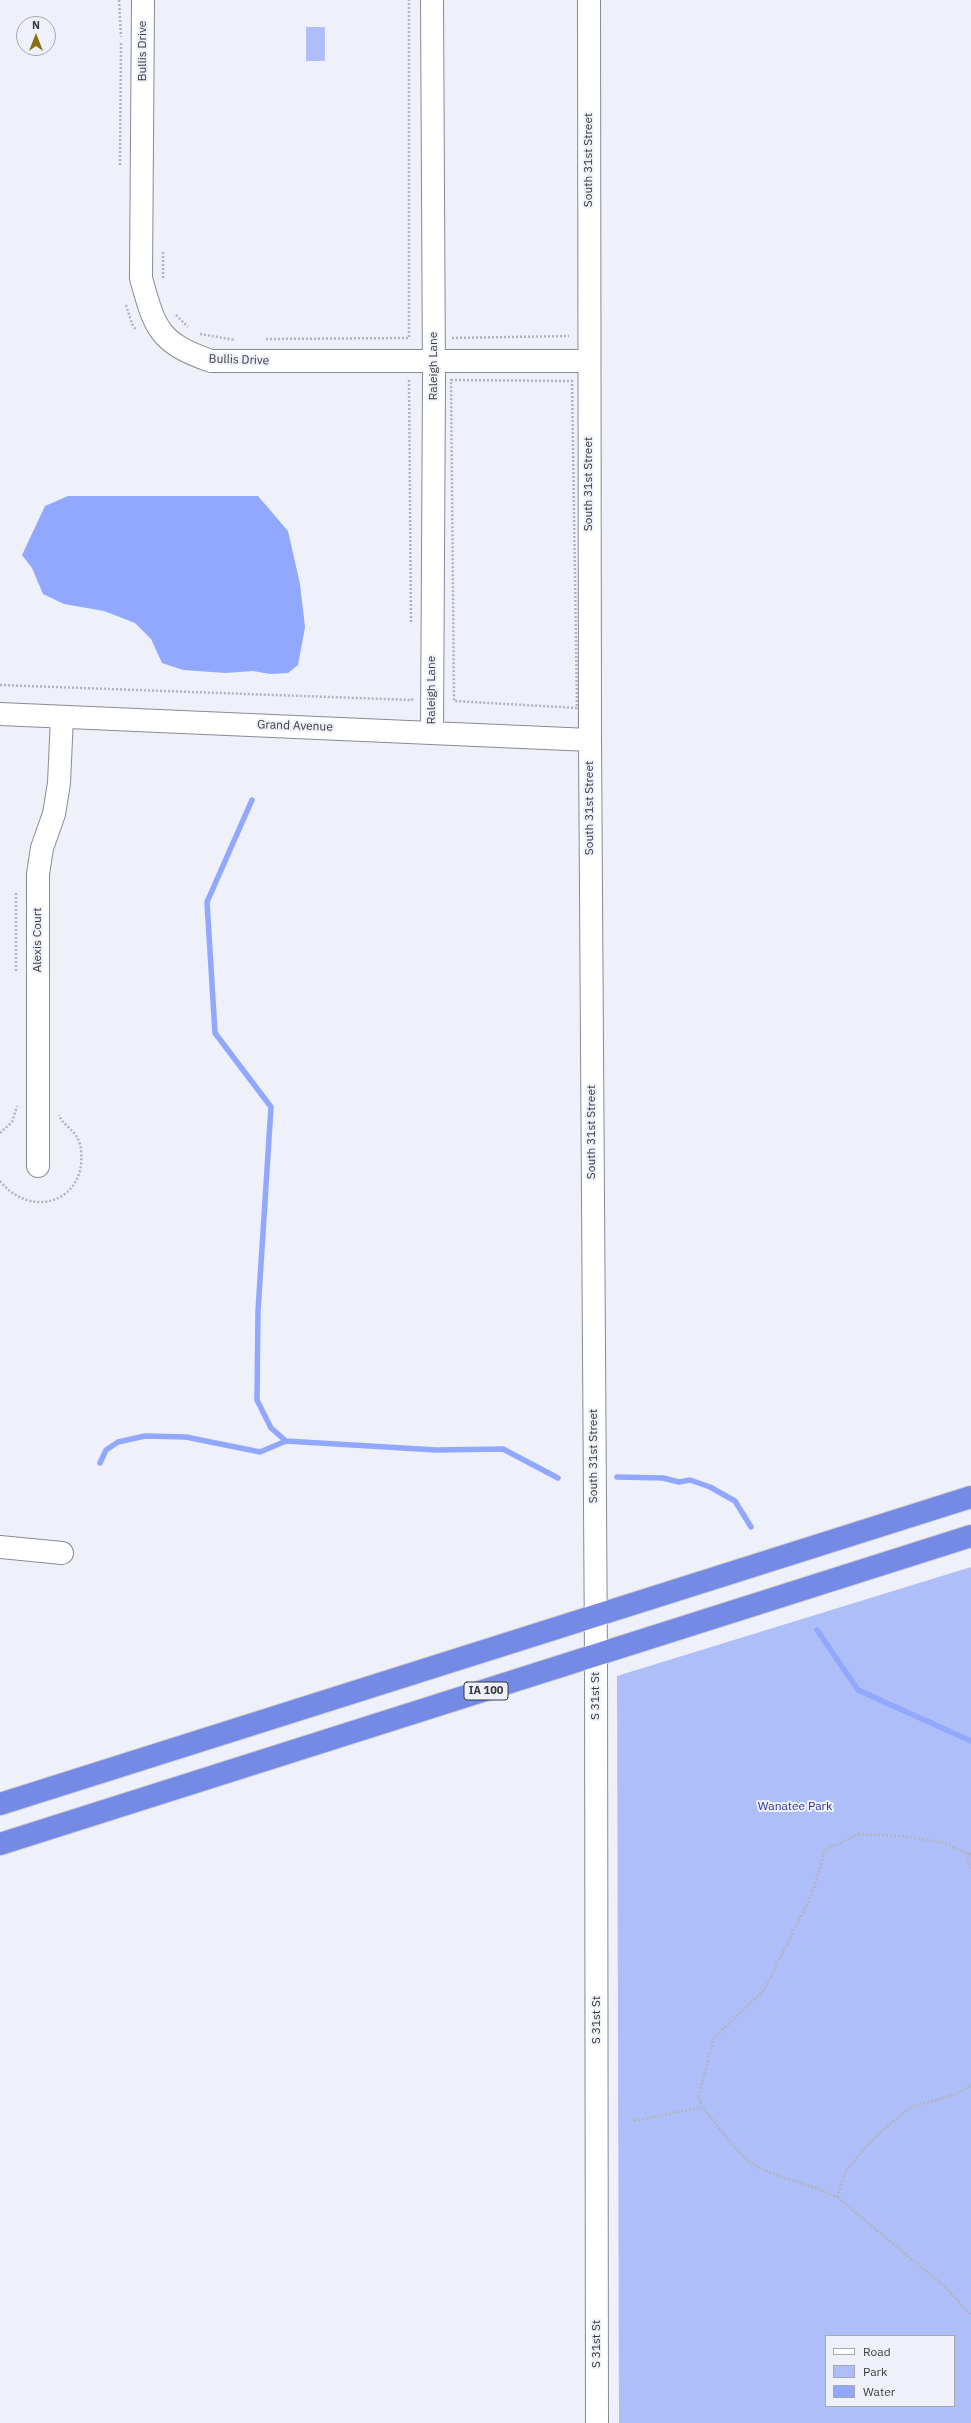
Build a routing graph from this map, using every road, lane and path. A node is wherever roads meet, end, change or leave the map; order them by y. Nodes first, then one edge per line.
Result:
1 (120, 0) edge
2 (143, 0) edge
3 (409, 0) edge
4 (432, 0) edge
5 (589, 0) edge
6 (120, 168) dead end
7 (163, 244) dead end
8 (163, 284) dead end
9 (124, 298) dead end
10 (173, 312) dead end
11 (451, 330) dead end
12 (139, 335) dead end
13 (574, 336) dead end
14 (258, 339) dead end
15 (242, 340) dead end
16 (589, 361) junction
17 (434, 362) junction
18 (401, 380) dead end
19 (452, 380) joint
20 (411, 628) dead end
21 (0, 685) edge
22 (412, 692) dead end
23 (0, 714) edge
24 (62, 717) junction
25 (432, 732) junction
26 (590, 740) junction
27 (16, 893) dead end
28 (16, 973) dead end
29 (17, 1100) dead end
30 (0, 1133) edge
31 (38, 1166) dead end
32 (971, 1497) edge
33 (971, 1536) edge
34 (0, 1547) edge
35 (62, 1553) dead end
36 (595, 1617) junction
37 (596, 1656) junction
38 (0, 1804) edge
39 (0, 1844) edge
40 (970, 1854) edge
41 (971, 1868) edge
42 (971, 2085) edge
43 (702, 2107) junction
44 (634, 2121) dead end
45 (837, 2197) junction
46 (971, 2314) edge
47 (597, 2423) edge

1 - 6 path
2 - 17 street, Bullis Drive
3 - 14 path
4 - 17 street, Raleigh Lane
5 - 16 street, South 31st Street
7 - 8 path
9 - 12 path
10 - 15 path
11 - 13 path
16 - 17 street, Bullis Drive
16 - 26 street, South 31st Street
17 - 25 street, Raleigh Lane
18 - 20 path
19 - 19 path
21 - 22 path
23 - 24 street, Grand Avenue
24 - 25 street, Grand Avenue
24 - 31 street, Alexis Court
25 - 26 street, Grand Avenue
26 - 36 street, South 31st Street
27 - 28 path
29 - 30 path
32 - 36 highway
33 - 37 highway, IA 100
34 - 35 street
36 - 37 street, S 31st St
36 - 38 highway
37 - 39 highway, IA 100
37 - 47 street, S 31st St
40 - 41 path
40 - 43 path
42 - 45 path
43 - 44 path
43 - 45 path
45 - 46 path

